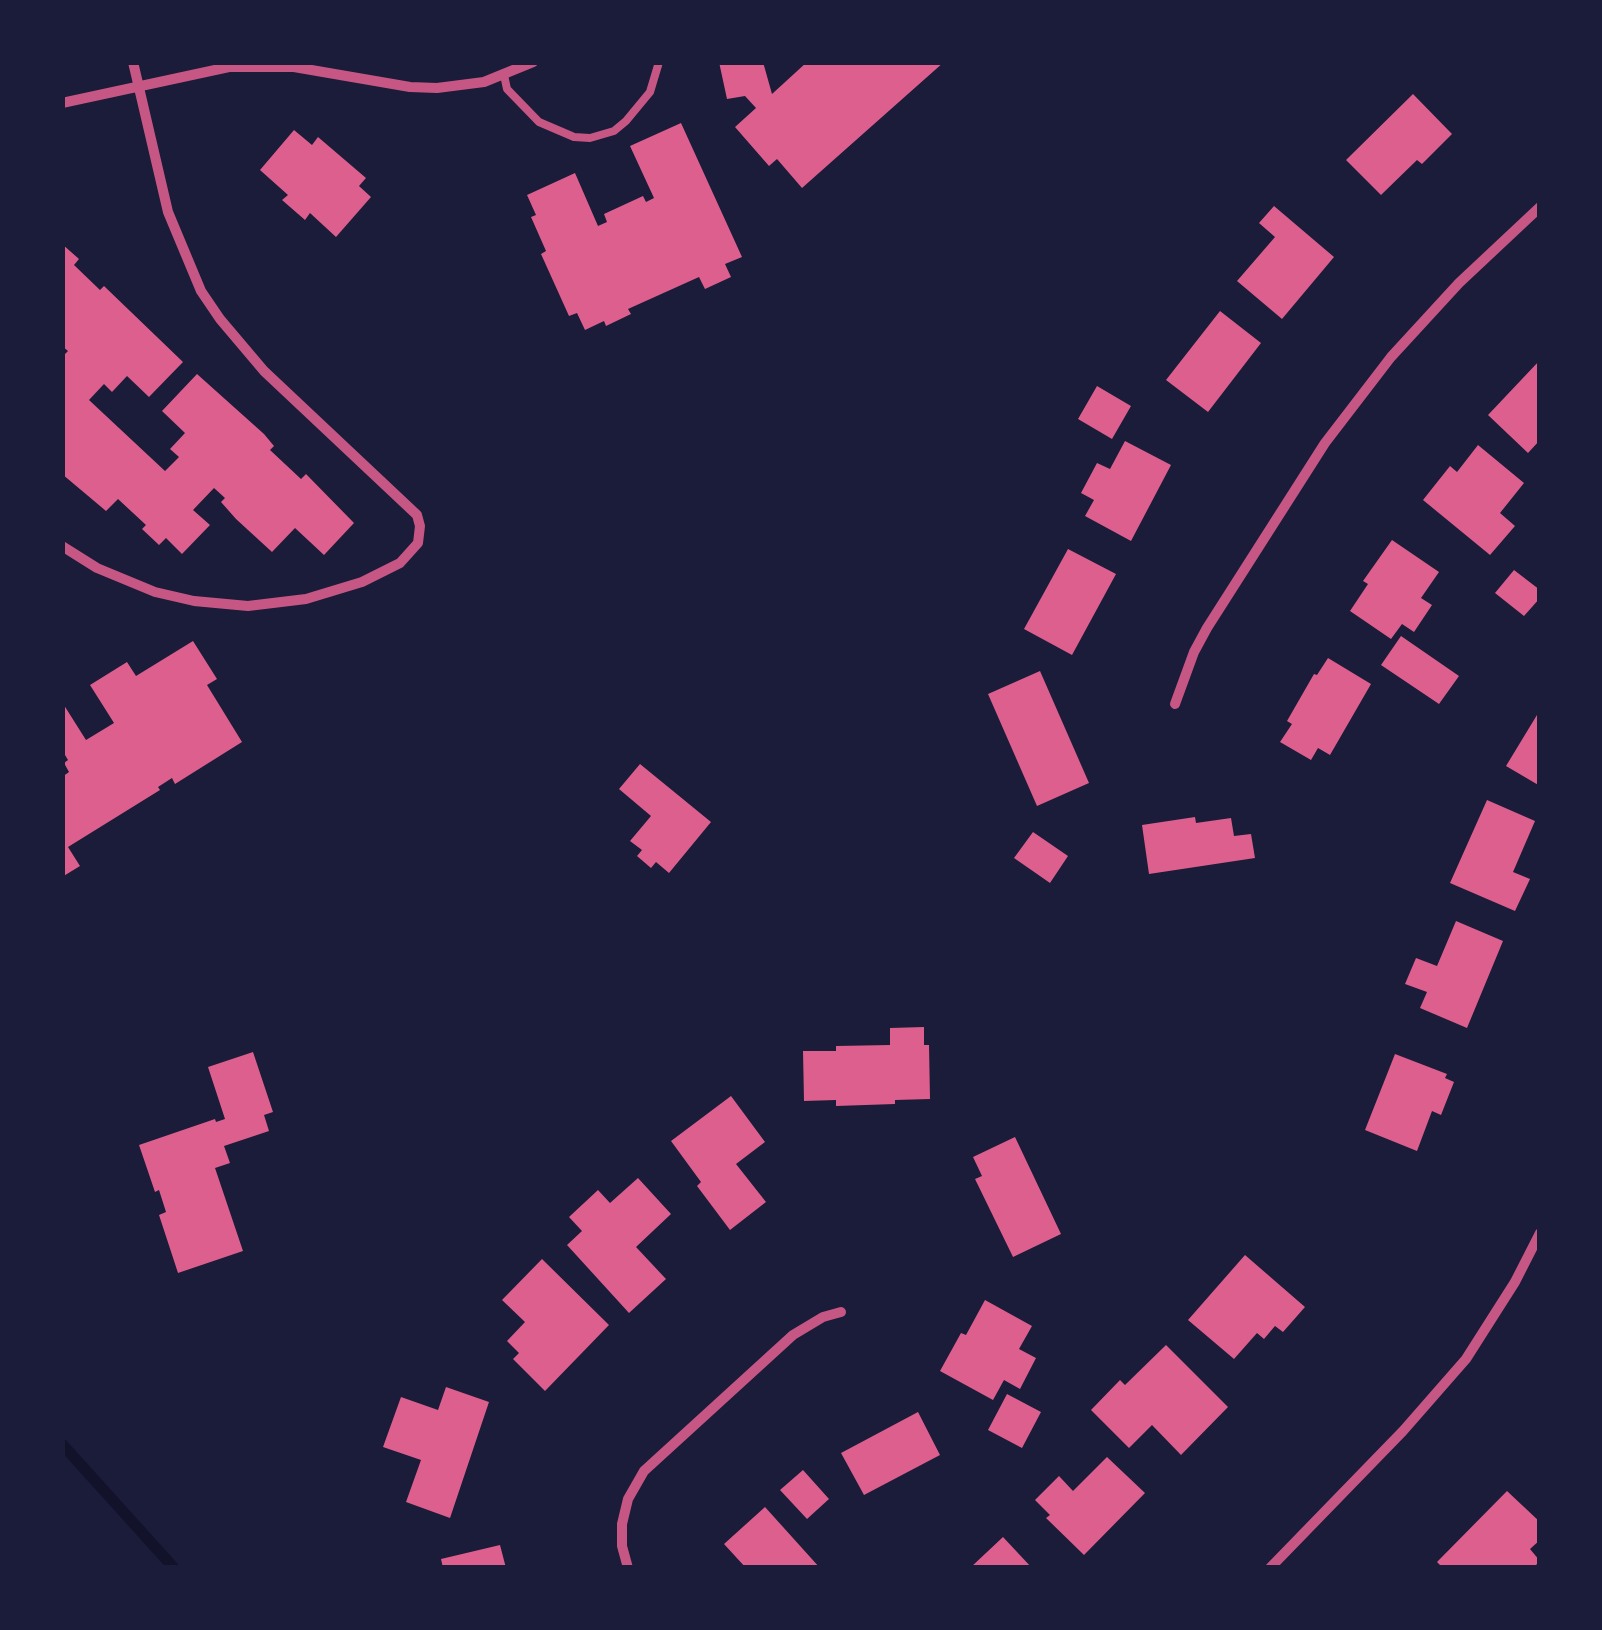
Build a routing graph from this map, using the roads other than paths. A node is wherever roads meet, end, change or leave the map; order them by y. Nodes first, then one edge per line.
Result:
1 (133, 62) edge
2 (533, 62) edge
3 (659, 62) edge
4 (504, 75) junction
5 (139, 86) junction
6 (62, 103) edge
7 (1540, 206) edge
8 (62, 546) edge
9 (1175, 704) dead end
10 (1540, 1232) edge
11 (842, 1312) dead end
12 (628, 1568) edge
13 (1270, 1568) edge

1 - 5 street
2 - 4 street
3 - 4 lane
4 - 5 street
5 - 6 street
5 - 8 street
7 - 9 street
10 - 13 street
11 - 12 street

